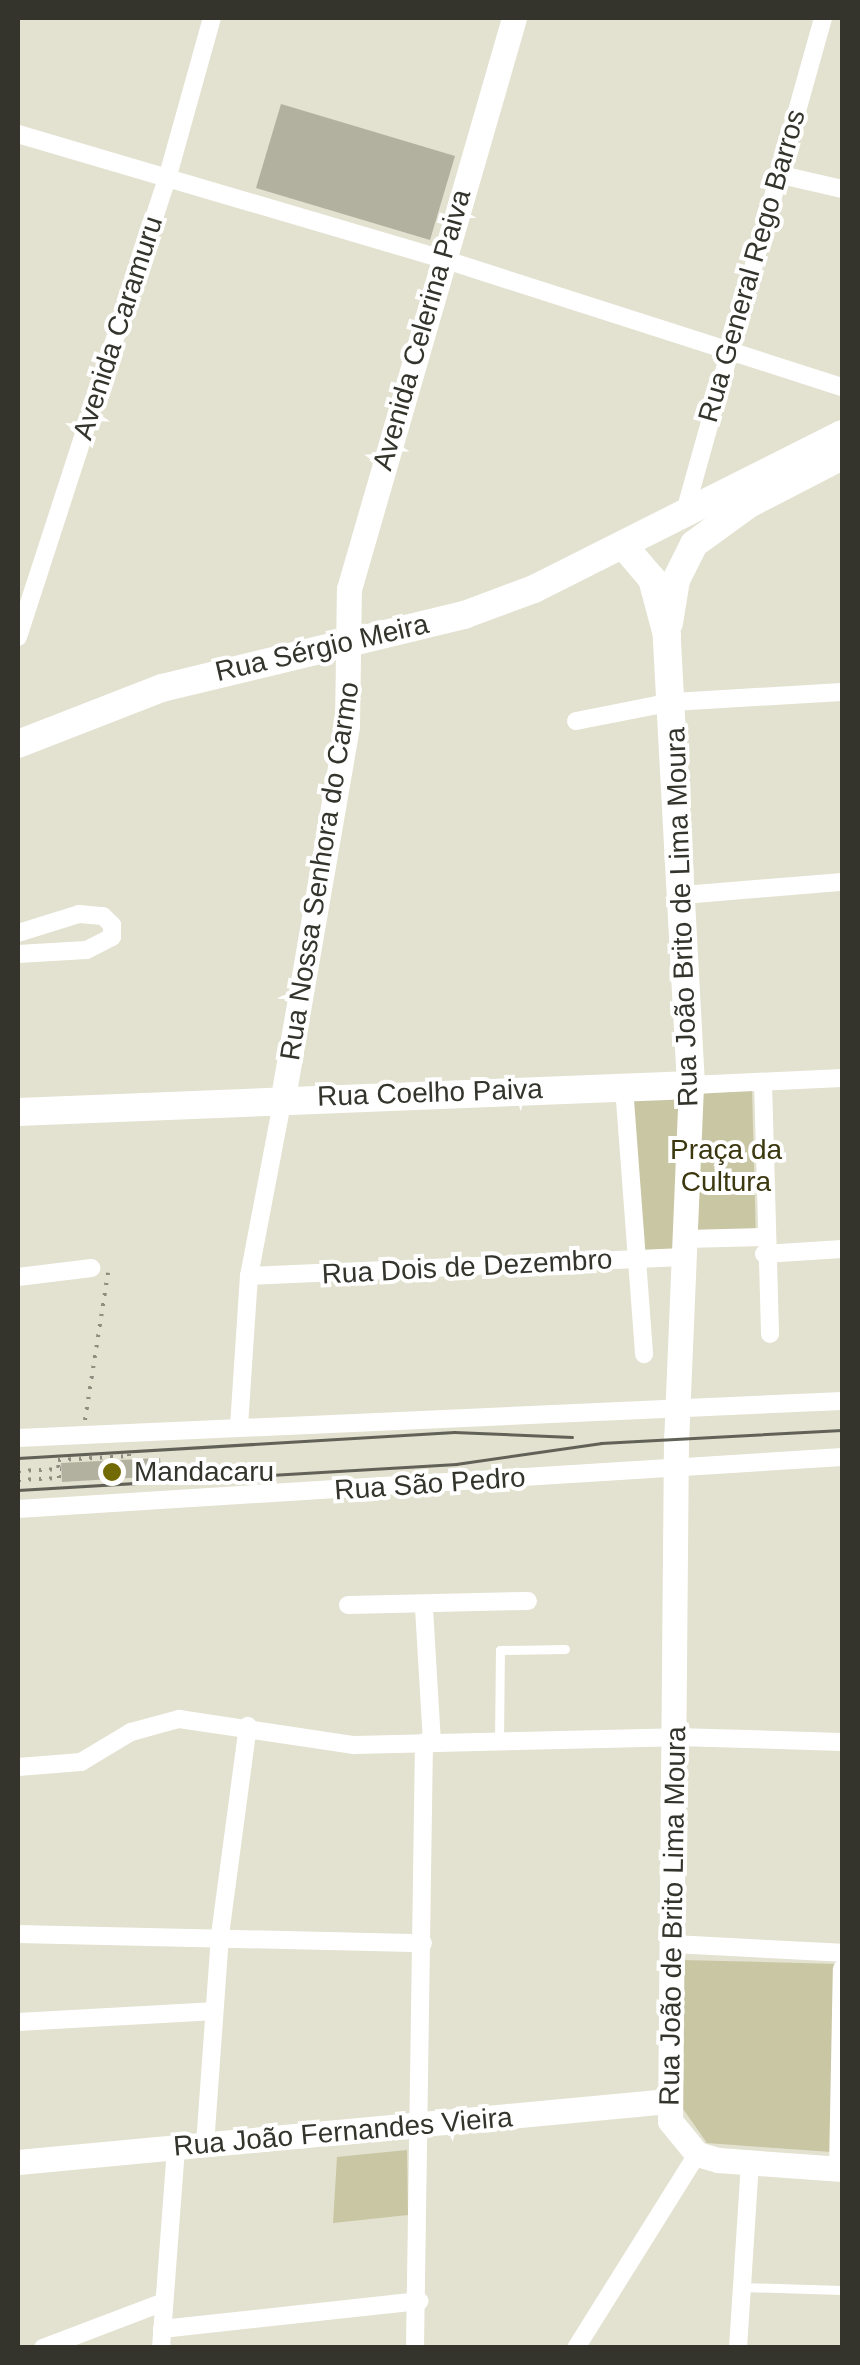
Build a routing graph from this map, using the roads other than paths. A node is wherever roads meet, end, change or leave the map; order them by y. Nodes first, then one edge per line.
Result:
1 (212, 18) edge
2 (514, 18) edge
3 (823, 18) edge
4 (18, 134) edge
5 (777, 174) junction
6 (167, 179) junction
7 (842, 188) edge
8 (443, 258) junction
9 (726, 346) junction
10 (842, 387) edge
11 (842, 434) edge
12 (842, 456) edge
13 (684, 515) junction
14 (623, 545) junction
15 (667, 635) junction
16 (18, 638) edge
17 (348, 645) junction
18 (842, 692) edge
19 (672, 702) junction
20 (576, 721) dead end
21 (18, 744) edge
22 (842, 882) edge
23 (683, 895) junction
24 (18, 933) edge
25 (18, 954) edge
26 (842, 1078) edge
27 (762, 1082) junction
28 (691, 1085) junction
29 (624, 1087) junction
30 (283, 1097) junction
31 (18, 1112) edge
32 (764, 1246) junction
33 (685, 1248) junction
34 (842, 1250) edge
35 (636, 1259) junction
36 (92, 1268) road end
37 (250, 1276) junction
38 (18, 1277) edge
39 (770, 1334) dead end
40 (644, 1354) dead end
41 (842, 1401) edge
42 (679, 1404) junction
43 (239, 1426) junction
44 (18, 1438) edge
45 (676, 1438) joint
46 (842, 1457) edge
47 (676, 1466) junction
48 (18, 1509) edge
49 (528, 1601) dead end
50 (348, 1605) dead end
51 (424, 1608) junction
52 (565, 1650) dead end
53 (248, 1726) junction
54 (676, 1737) junction
55 (499, 1741) junction
56 (428, 1742) junction
57 (842, 1742) edge
58 (18, 1767) edge
59 (18, 1934) edge
60 (220, 1935) junction
61 (423, 1943) junction
62 (674, 1944) junction
63 (842, 1953) edge
64 (842, 1969) edge
65 (212, 2011) junction
66 (18, 2022) edge
67 (668, 2100) junction
68 (419, 2126) junction
69 (205, 2145) junction
70 (176, 2147) junction
71 (698, 2154) junction
72 (18, 2162) edge
73 (750, 2164) junction
74 (840, 2169) edge
75 (742, 2287) junction
76 (842, 2290) edge
77 (164, 2302) junction
78 (419, 2302) junction
79 (161, 2338) edge
80 (44, 2348) edge
81 (415, 2348) edge
82 (576, 2348) edge
83 (738, 2348) edge

1 - 6 street, Avenida Caramuru
2 - 8 street, Avenida Celerina Paiva
3 - 5 street, Rua General Rego Barros
4 - 6 street
5 - 7 street
5 - 9 street, Rua General Rego Barros
6 - 8 street
6 - 16 street, Avenida Caramuru
8 - 9 street
8 - 17 street, Avenida Celerina Paiva
9 - 10 street
9 - 13 street, Rua General Rego Barros
11 - 13 main road, Rua Sérgio Meira
12 - 15 main road
13 - 14 main road, Rua Sérgio Meira
14 - 15 main road
14 - 17 main road, Rua Sérgio Meira
15 - 19 main road, Rua João Brito de Lima Moura
17 - 21 main road, Rua Sérgio Meira
17 - 30 street, Rua Nossa Senhora do Carmo
18 - 19 street
19 - 20 street
19 - 23 main road, Rua João Brito de Lima Moura
22 - 23 street
23 - 28 main road, Rua João Brito de Lima Moura
24 - 25 street
26 - 27 street, Rua Coelho Paiva
27 - 28 street, Rua Coelho Paiva
27 - 32 street
28 - 29 main road, Rua Coelho Paiva
28 - 33 street, Rua João Brito de Lima Moura
29 - 30 main road, Rua Coelho Paiva
29 - 35 street
30 - 31 main road, Rua Coelho Paiva
30 - 37 street
32 - 33 street, Rua Dois de Dezembro
32 - 34 street, Rua Dois de Dezembro
32 - 39 street
33 - 35 street, Rua Dois de Dezembro
33 - 42 street, Rua João Brito de Lima Moura
35 - 37 street, Rua Dois de Dezembro
35 - 40 street
36 - 38 street
37 - 43 street
41 - 42 street
42 - 43 street
42 - 45 street, Rua João Brito de Lima Moura
43 - 44 street
45 - 47 street, Rua João de Brito Lima Moura
46 - 47 street, Rua São Pedro
47 - 48 street, Rua São Pedro
47 - 54 street, Rua João de Brito Lima Moura
49 - 51 street
50 - 51 street
51 - 56 street
52 - 55 lane
53 - 56 street
53 - 58 street
53 - 60 street
54 - 55 street
54 - 57 street
54 - 62 street, Rua João de Brito Lima Moura
55 - 56 street
56 - 61 street
59 - 60 street
60 - 61 street
60 - 65 street
61 - 68 street
62 - 63 street
62 - 67 street, Rua João de Brito Lima Moura
64 - 74 street
65 - 66 street
65 - 69 street
67 - 68 street, Rua João Fernandes Vieira
67 - 71 street, Rua João de Brito Lima Moura
68 - 69 street, Rua João Fernandes Vieira
68 - 78 street
69 - 70 street, Rua João Fernandes Vieira
70 - 72 street, Rua João Fernandes Vieira
70 - 77 street
71 - 73 street
71 - 82 street
73 - 74 street
73 - 75 street
75 - 76 lane
75 - 83 street
77 - 79 street
77 - 80 street
78 - 79 street
78 - 81 street

